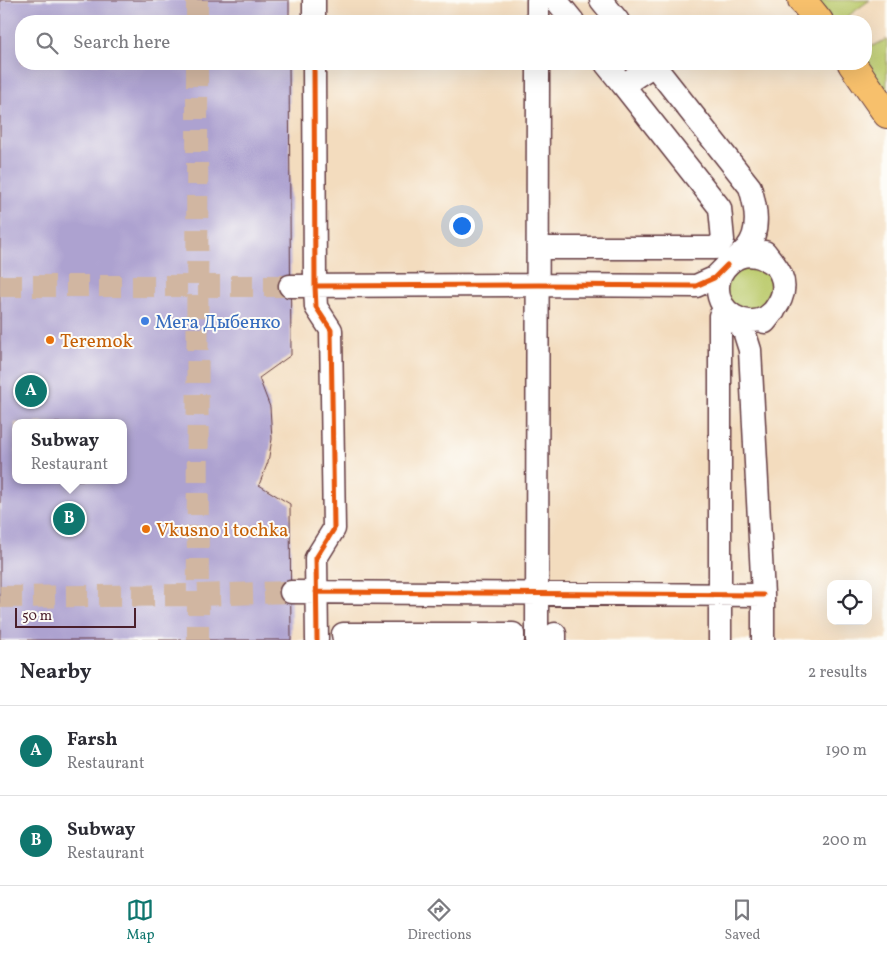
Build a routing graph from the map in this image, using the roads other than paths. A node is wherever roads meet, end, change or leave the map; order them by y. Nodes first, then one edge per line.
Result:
1 (314, 0) edge
2 (538, 0) edge
3 (556, 0) edge
4 (601, 0) edge
5 (802, 0) edge
6 (314, 15) edge
7 (538, 15) edge
8 (568, 15) edge
9 (613, 15) edge
10 (813, 15) edge
11 (314, 70) edge
12 (538, 70) edge
13 (611, 70) edge
14 (645, 70) edge
15 (659, 70) edge
16 (856, 70) edge
17 (623, 85) junction
18 (887, 114) edge
19 (524, 210) dead end
20 (755, 234) junction
21 (531, 248) junction
22 (730, 262) junction
23 (773, 264) junction
24 (538, 285) junction
25 (290, 286) tunnel mouth
26 (315, 286) junction
27 (696, 286) junction
28 (774, 311) junction
29 (727, 314) junction
30 (750, 350) junction
31 (291, 592) tunnel mouth
32 (316, 592) junction
33 (537, 594) junction
34 (720, 595) junction
35 (763, 595) junction
36 (549, 638) edge
37 (317, 640) edge
38 (344, 640) edge
39 (513, 640) edge
40 (720, 640) edge
41 (763, 640) edge

1 - 6 street
2 - 7 street
3 - 8 street
4 - 9 street
5 - 10 main road
11 - 26 street
12 - 21 street
13 - 17 street
14 - 17 street
15 - 20 street
16 - 18 main road
17 - 21 street
19 - 21 street
20 - 22 street
20 - 23 street
21 - 24 street
22 - 23 street
22 - 27 street
22 - 29 street
23 - 28 street
24 - 26 street
24 - 27 street
24 - 33 street
25 - 26 street
26 - 32 street
27 - 29 street
28 - 29 street
28 - 30 street
29 - 30 street
29 - 34 street
30 - 35 street
31 - 32 street
32 - 33 street
32 - 37 street
33 - 34 street
33 - 36 street
34 - 35 street
34 - 40 street
35 - 41 street
38 - 39 street

